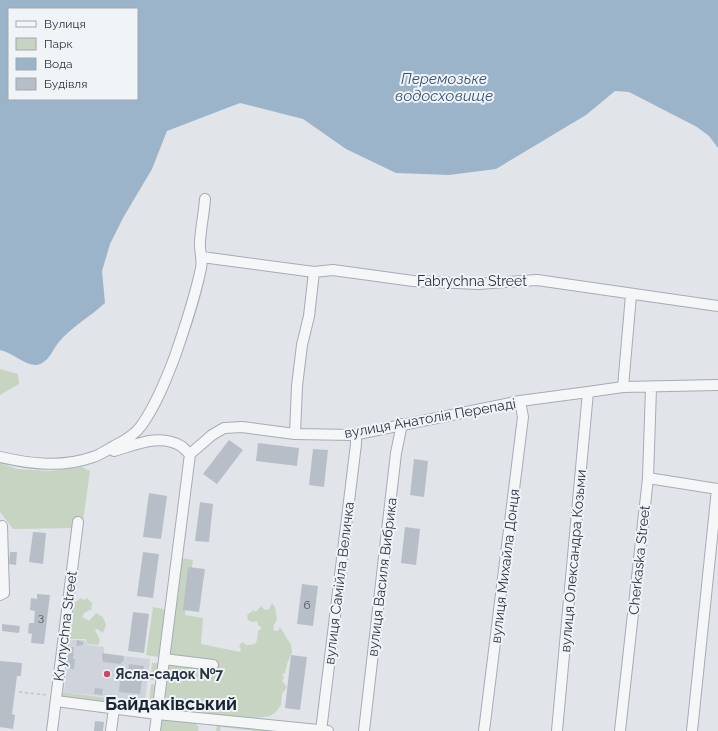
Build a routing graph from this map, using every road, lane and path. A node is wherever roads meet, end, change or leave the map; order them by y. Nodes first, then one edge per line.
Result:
1 (205, 199) dead end
2 (202, 257) junction
3 (314, 272) junction
4 (631, 295) junction
5 (718, 306) edge
6 (718, 385) edge
7 (624, 387) junction
8 (650, 388) junction
9 (588, 392) junction
10 (520, 401) junction
11 (402, 424) junction
12 (295, 434) junction
13 (356, 434) junction
14 (190, 454) junction
15 (0, 457) edge
16 (94, 457) junction
17 (648, 478) junction
18 (718, 489) edge
19 (78, 522) dead end
20 (2, 526) dead end
21 (0, 595) edge
22 (164, 659) junction
23 (213, 665) dead end
24 (19, 692) dead end
25 (56, 698) junction
26 (114, 708) junction
27 (157, 714) junction
28 (52, 731) edge
29 (112, 731) edge
30 (155, 731) edge
31 (323, 731) edge
32 (364, 731) edge
33 (484, 731) edge
34 (557, 731) edge
35 (620, 731) edge
36 (692, 731) edge

1 - 2 street
2 - 3 street, Fabrychna Street
2 - 16 street
3 - 4 street, Fabrychna Street
3 - 12 street
4 - 5 street, Fabrychna Street
4 - 7 street
6 - 8 street, вулиця Анатолія Перепаді
7 - 8 street, вулиця Анатолія Перепаді
7 - 9 street, вулиця Анатолія Перепаді
8 - 17 street, Cherkaska Street
9 - 10 street, вулиця Анатолія Перепаді
9 - 34 street, вулиця Олександра Козьми
10 - 11 street, вулиця Анатолія Перепаді
10 - 33 street, вулиця Михайла Донця
11 - 13 street, вулиця Анатолія Перепаді
11 - 32 street, вулиця Василя Вибрика
12 - 13 street, вулиця Анатолія Перепаді
12 - 14 street, вулиця Анатолія Перепаді
13 - 31 street, вулиця Самійла Величка
14 - 16 street
14 - 22 street
15 - 16 street
17 - 18 street
17 - 35 street, Cherkaska Street
18 - 36 street
19 - 25 street, Krynychna Street
20 - 21 street
22 - 23 street
22 - 27 street
24 - 25 path
25 - 26 street
25 - 28 street, Krynychna Street
26 - 27 street
26 - 29 street
27 - 30 street
27 - 31 street

